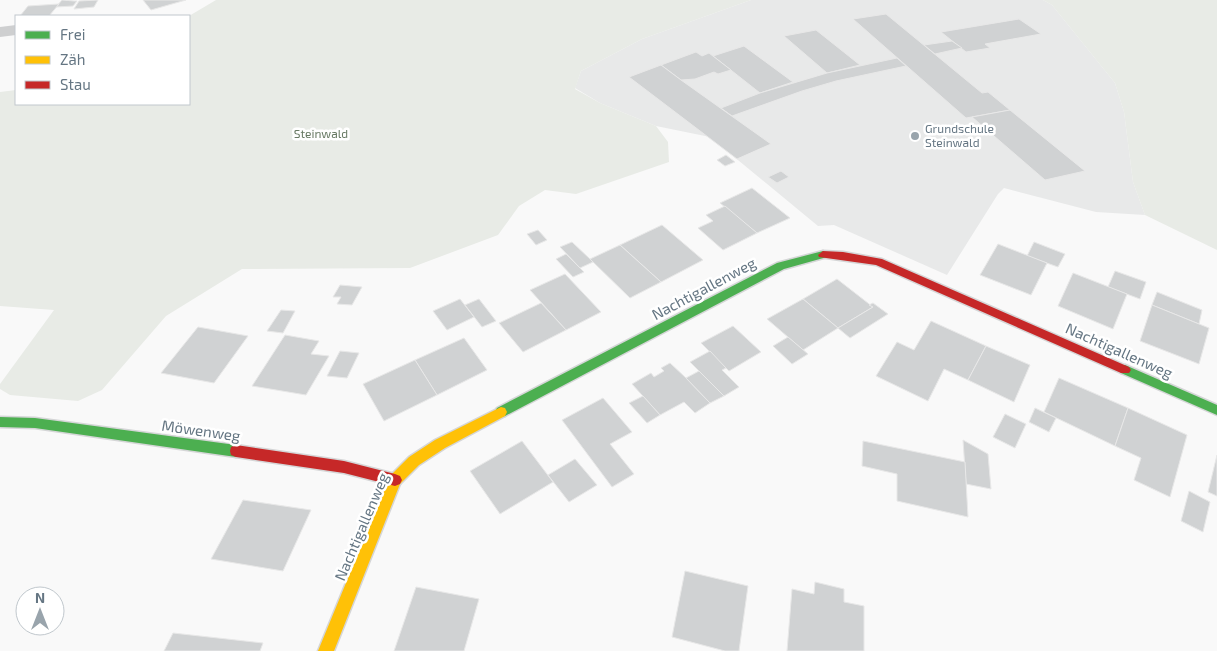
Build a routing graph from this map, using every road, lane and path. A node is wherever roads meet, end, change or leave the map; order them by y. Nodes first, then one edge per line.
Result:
1 (15, 30) edge
2 (0, 32) edge
3 (1217, 410) edge
4 (0, 422) edge
5 (395, 480) junction
6 (326, 651) edge

1 - 2 street
3 - 5 street, Nachtigallenweg
4 - 5 street, Möwenweg
5 - 6 street, Nachtigallenweg

